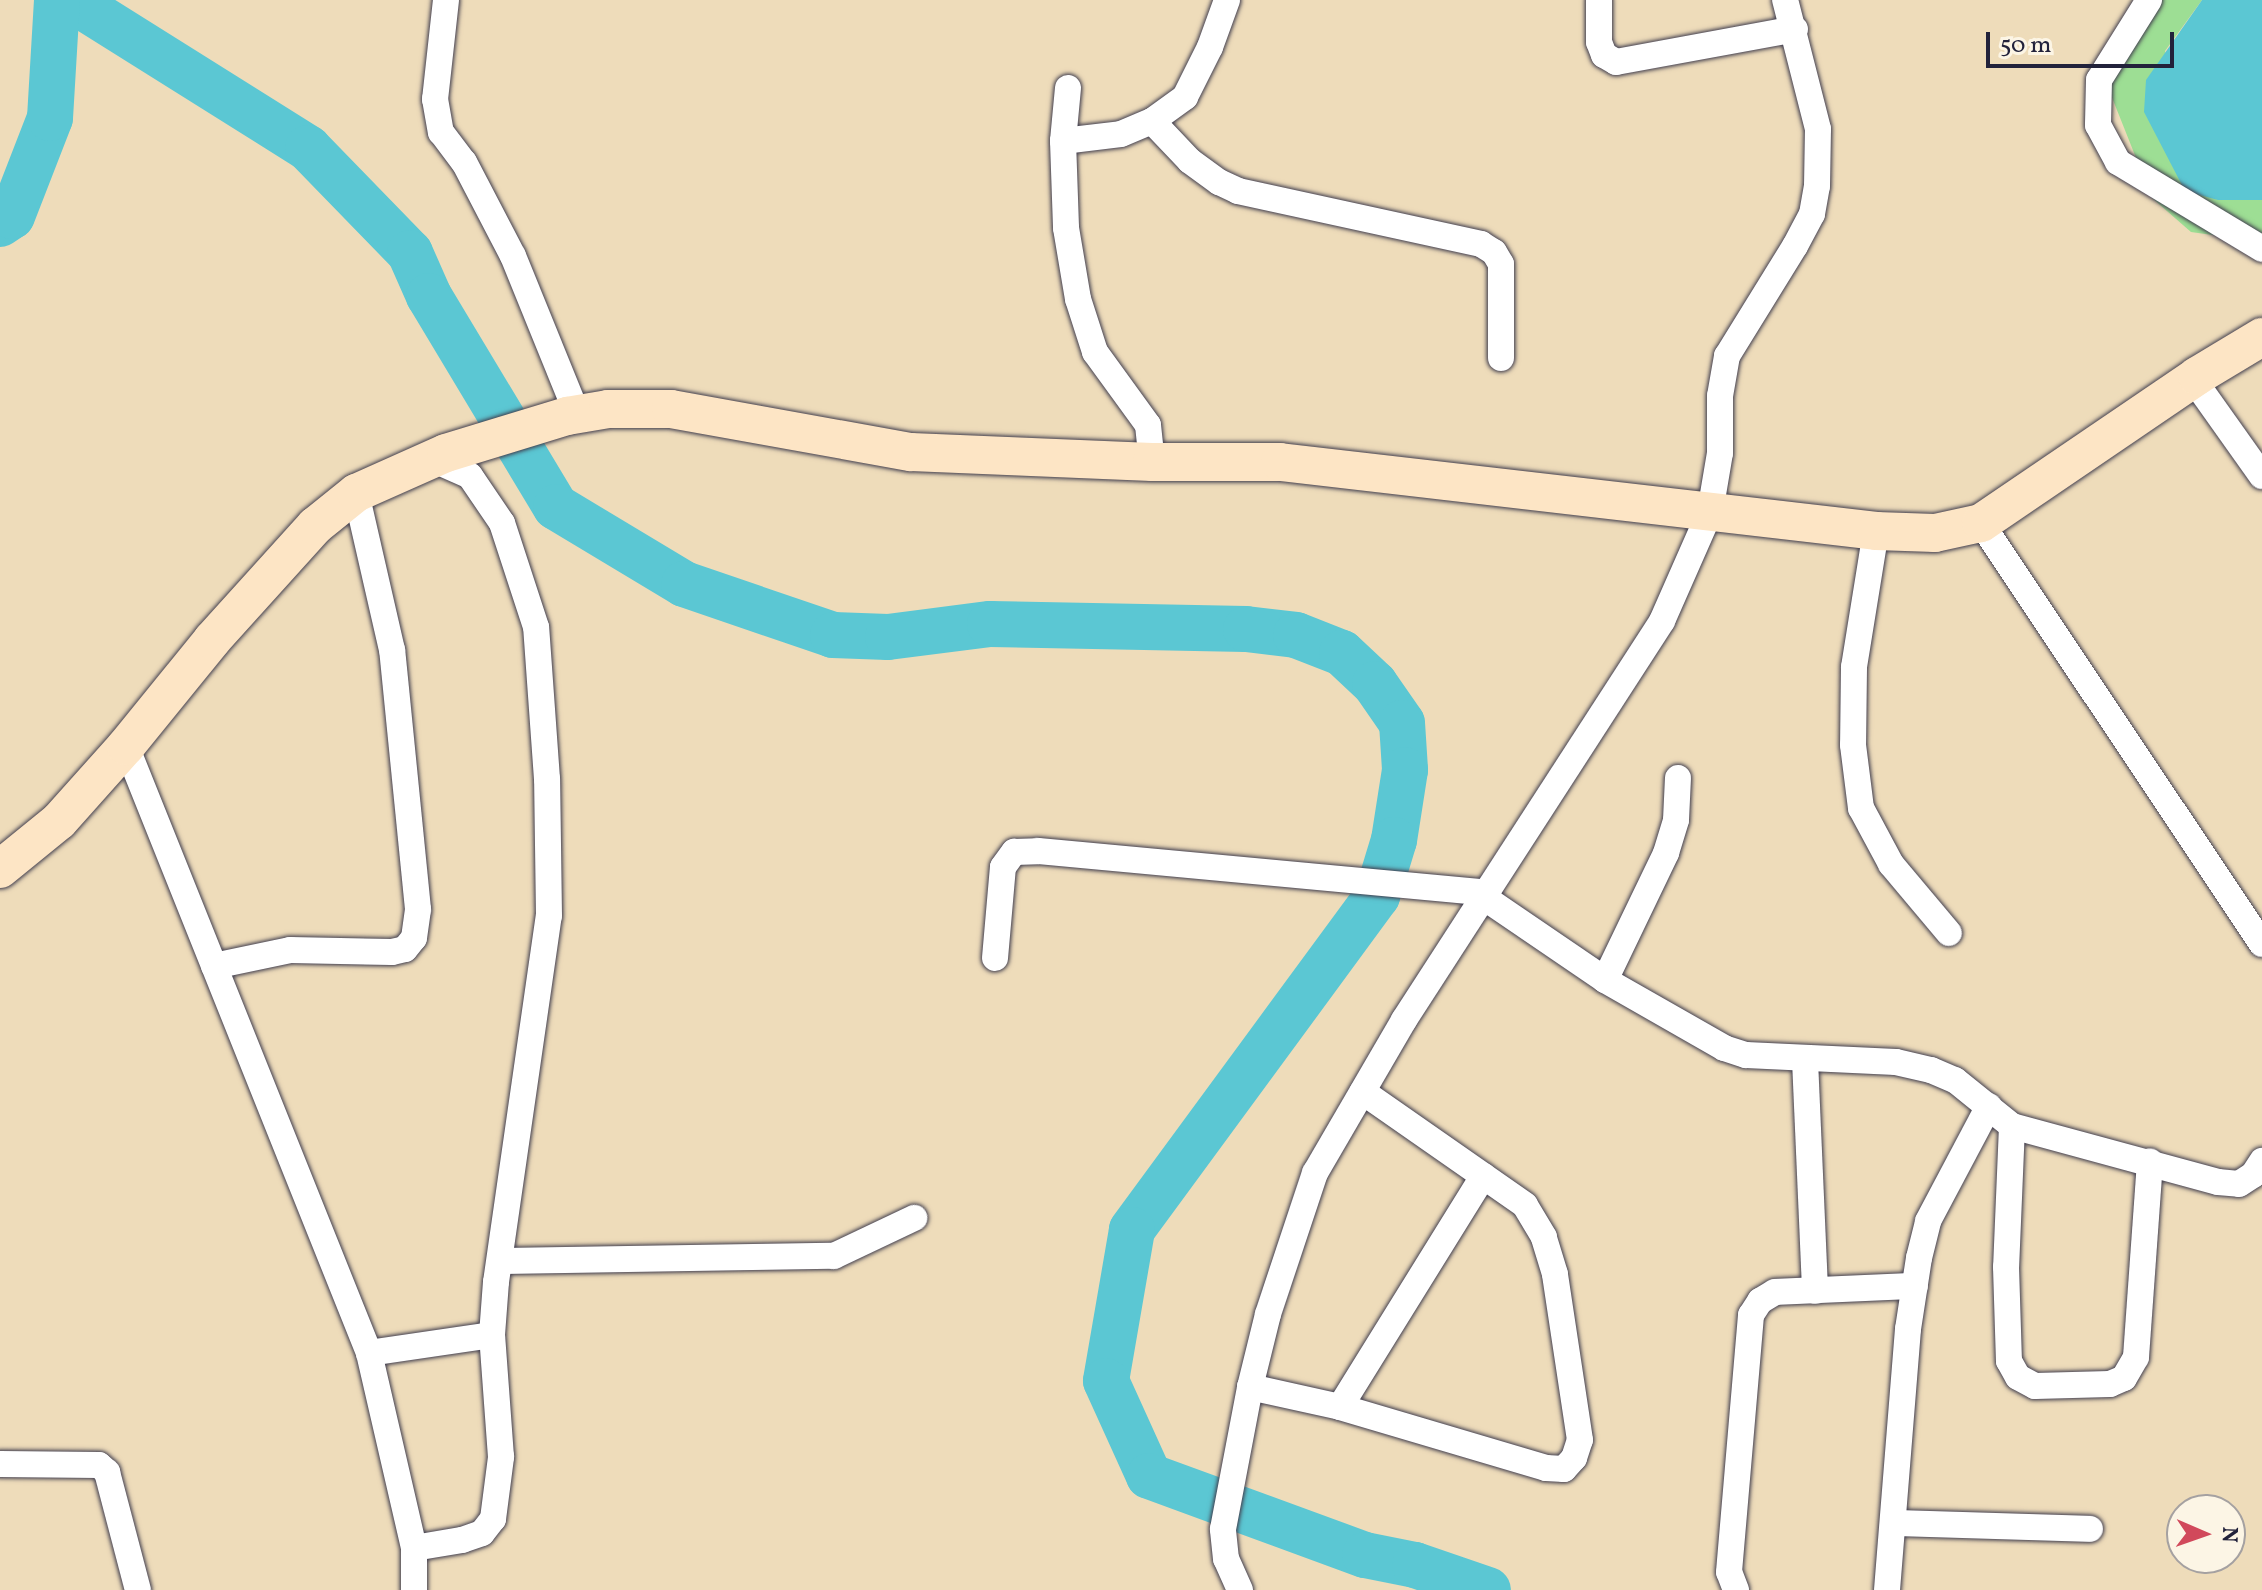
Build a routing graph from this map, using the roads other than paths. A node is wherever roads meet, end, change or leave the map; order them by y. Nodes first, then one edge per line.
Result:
1 (446, 0) edge
2 (1227, 0) edge
3 (1599, 0) edge
4 (1785, 0) edge
5 (2149, 0) edge
6 (1795, 29) junction
7 (1068, 88) dead end
8 (1152, 121) junction
9 (1063, 141) junction
10 (2262, 249) edge
11 (2262, 337) edge
12 (1501, 358) dead end
13 (2193, 379) junction
14 (572, 415) junction
15 (439, 456) junction
16 (1152, 462) junction
17 (2262, 476) edge
18 (356, 493) junction
19 (1710, 512) junction
20 (1981, 523) junction
21 (1876, 531) junction
22 (126, 746) junction
23 (1678, 778) dead end
24 (0, 869) edge
25 (1486, 895) junction
26 (1949, 933) dead end
27 (2262, 944) edge
28 (995, 958) dead end
29 (214, 966) junction
30 (1605, 980) junction
31 (1805, 1060) junction
32 (1363, 1092) junction
33 (1989, 1106) junction
34 (2012, 1126) junction
35 (2262, 1161) edge
36 (2150, 1162) junction
37 (1483, 1176) junction
38 (914, 1218) dead end
39 (500, 1261) junction
40 (1915, 1286) junction
41 (1815, 1291) junction
42 (492, 1335) junction
43 (369, 1353) junction
44 (1250, 1387) junction
45 (1340, 1407) junction
46 (0, 1464) edge
47 (1893, 1523) junction
48 (2090, 1529) dead end
49 (414, 1548) junction
50 (138, 1590) edge
51 (414, 1590) edge
52 (1240, 1590) edge
53 (1736, 1590) edge
54 (1887, 1590) edge

1 - 14 street
2 - 8 street
3 - 6 street
4 - 6 street
5 - 10 street
6 - 19 street
7 - 9 street
8 - 9 street
8 - 12 street
9 - 16 street
11 - 13 street
13 - 17 street
13 - 20 street
14 - 15 street
14 - 16 street
15 - 18 street
15 - 39 street
16 - 19 street
18 - 22 street
18 - 29 street
19 - 21 street
19 - 25 street
20 - 21 street
20 - 27 street
21 - 26 street
22 - 24 street
22 - 29 street
23 - 30 street
25 - 28 street
25 - 30 street
25 - 32 street
29 - 43 street
30 - 31 street
31 - 33 street
31 - 41 street
32 - 37 street
32 - 44 street
33 - 34 street
33 - 40 street
34 - 36 street
34 - 36 street
35 - 36 street
37 - 45 street
37 - 45 street
38 - 39 street
39 - 42 street
40 - 41 street
40 - 47 street
41 - 53 street
42 - 43 street
42 - 49 street
43 - 49 street
44 - 45 street
44 - 52 street
46 - 50 street
47 - 48 street
47 - 54 street
49 - 51 street

